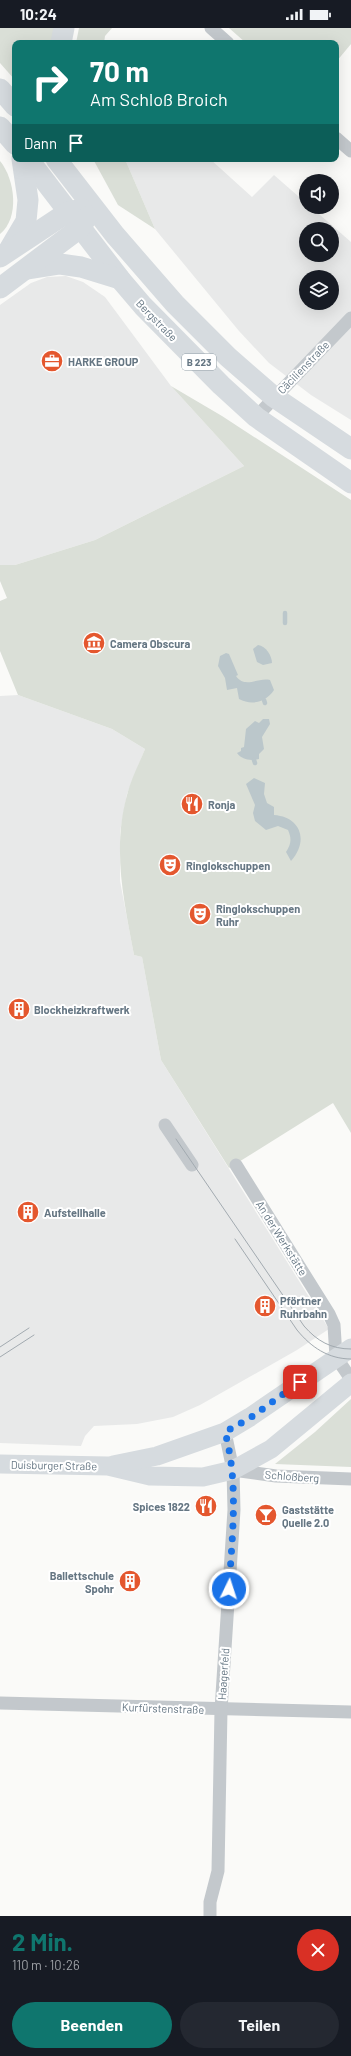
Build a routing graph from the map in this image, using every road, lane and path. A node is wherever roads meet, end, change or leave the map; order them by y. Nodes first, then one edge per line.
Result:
1 (64, 28) edge
2 (210, 28) edge
3 (62, 40) edge
4 (224, 40) edge
5 (0, 89) edge
6 (12, 103) edge
7 (0, 126) edge
8 (12, 140) edge
9 (339, 141) edge
10 (351, 152) edge
11 (22, 162) edge
12 (30, 162) edge
13 (58, 162) edge
14 (76, 162) edge
15 (94, 206) junction
16 (74, 220) junction
17 (4, 254) edge
18 (22, 271) junction
19 (120, 279) junction
20 (0, 288) edge
21 (351, 318) edge
22 (274, 397) junction
23 (256, 417) junction
24 (351, 449) edge
25 (351, 483) edge
26 (165, 1125) dead end
27 (192, 1165) dead end
28 (236, 1165) dead end
29 (344, 1353) edge
30 (351, 1380) edge
31 (351, 1383) edge
32 (225, 1432) junction
33 (0, 1464) edge
34 (108, 1466) junction
35 (233, 1470) junction
36 (351, 1479) edge
37 (0, 1704) edge
38 (221, 1710) junction
39 (351, 1712) edge
40 (210, 1916) edge

1 - 3 main road
2 - 4 street
5 - 6 main road
7 - 8 main road
9 - 10 street
11 - 17 main road
12 - 16 main road, Bergstraße / B 223
13 - 15 main road
14 - 15 main road
15 - 16 main road
15 - 22 main road, B 223
16 - 17 main road
16 - 18 main road
16 - 19 main road, Bergstraße / B 223
18 - 19 main road
18 - 20 main road
19 - 23 main road, Bergstraße / B 223
21 - 22 street, Cäcilienstraße
22 - 23 street, Cäcilienstraße
22 - 24 main road, B 223
23 - 25 main road, Bergstraße / B 223
26 - 27 street
28 - 29 street, An der Werkstätte
29 - 30 street
29 - 32 main road, Duisburger Straße
31 - 35 main road, Duisburger Straße
32 - 34 main road, Duisburger Straße
32 - 35 street, Haagerfeld
33 - 34 main road, Duisburger Straße
34 - 35 main road, Duisburger Straße
35 - 36 street, Schloßberg
35 - 38 street, Haagerfeld
37 - 38 street, Kurfürstenstraße
38 - 39 street, Kurfürstenstraße
38 - 40 street, Haagerfeld

